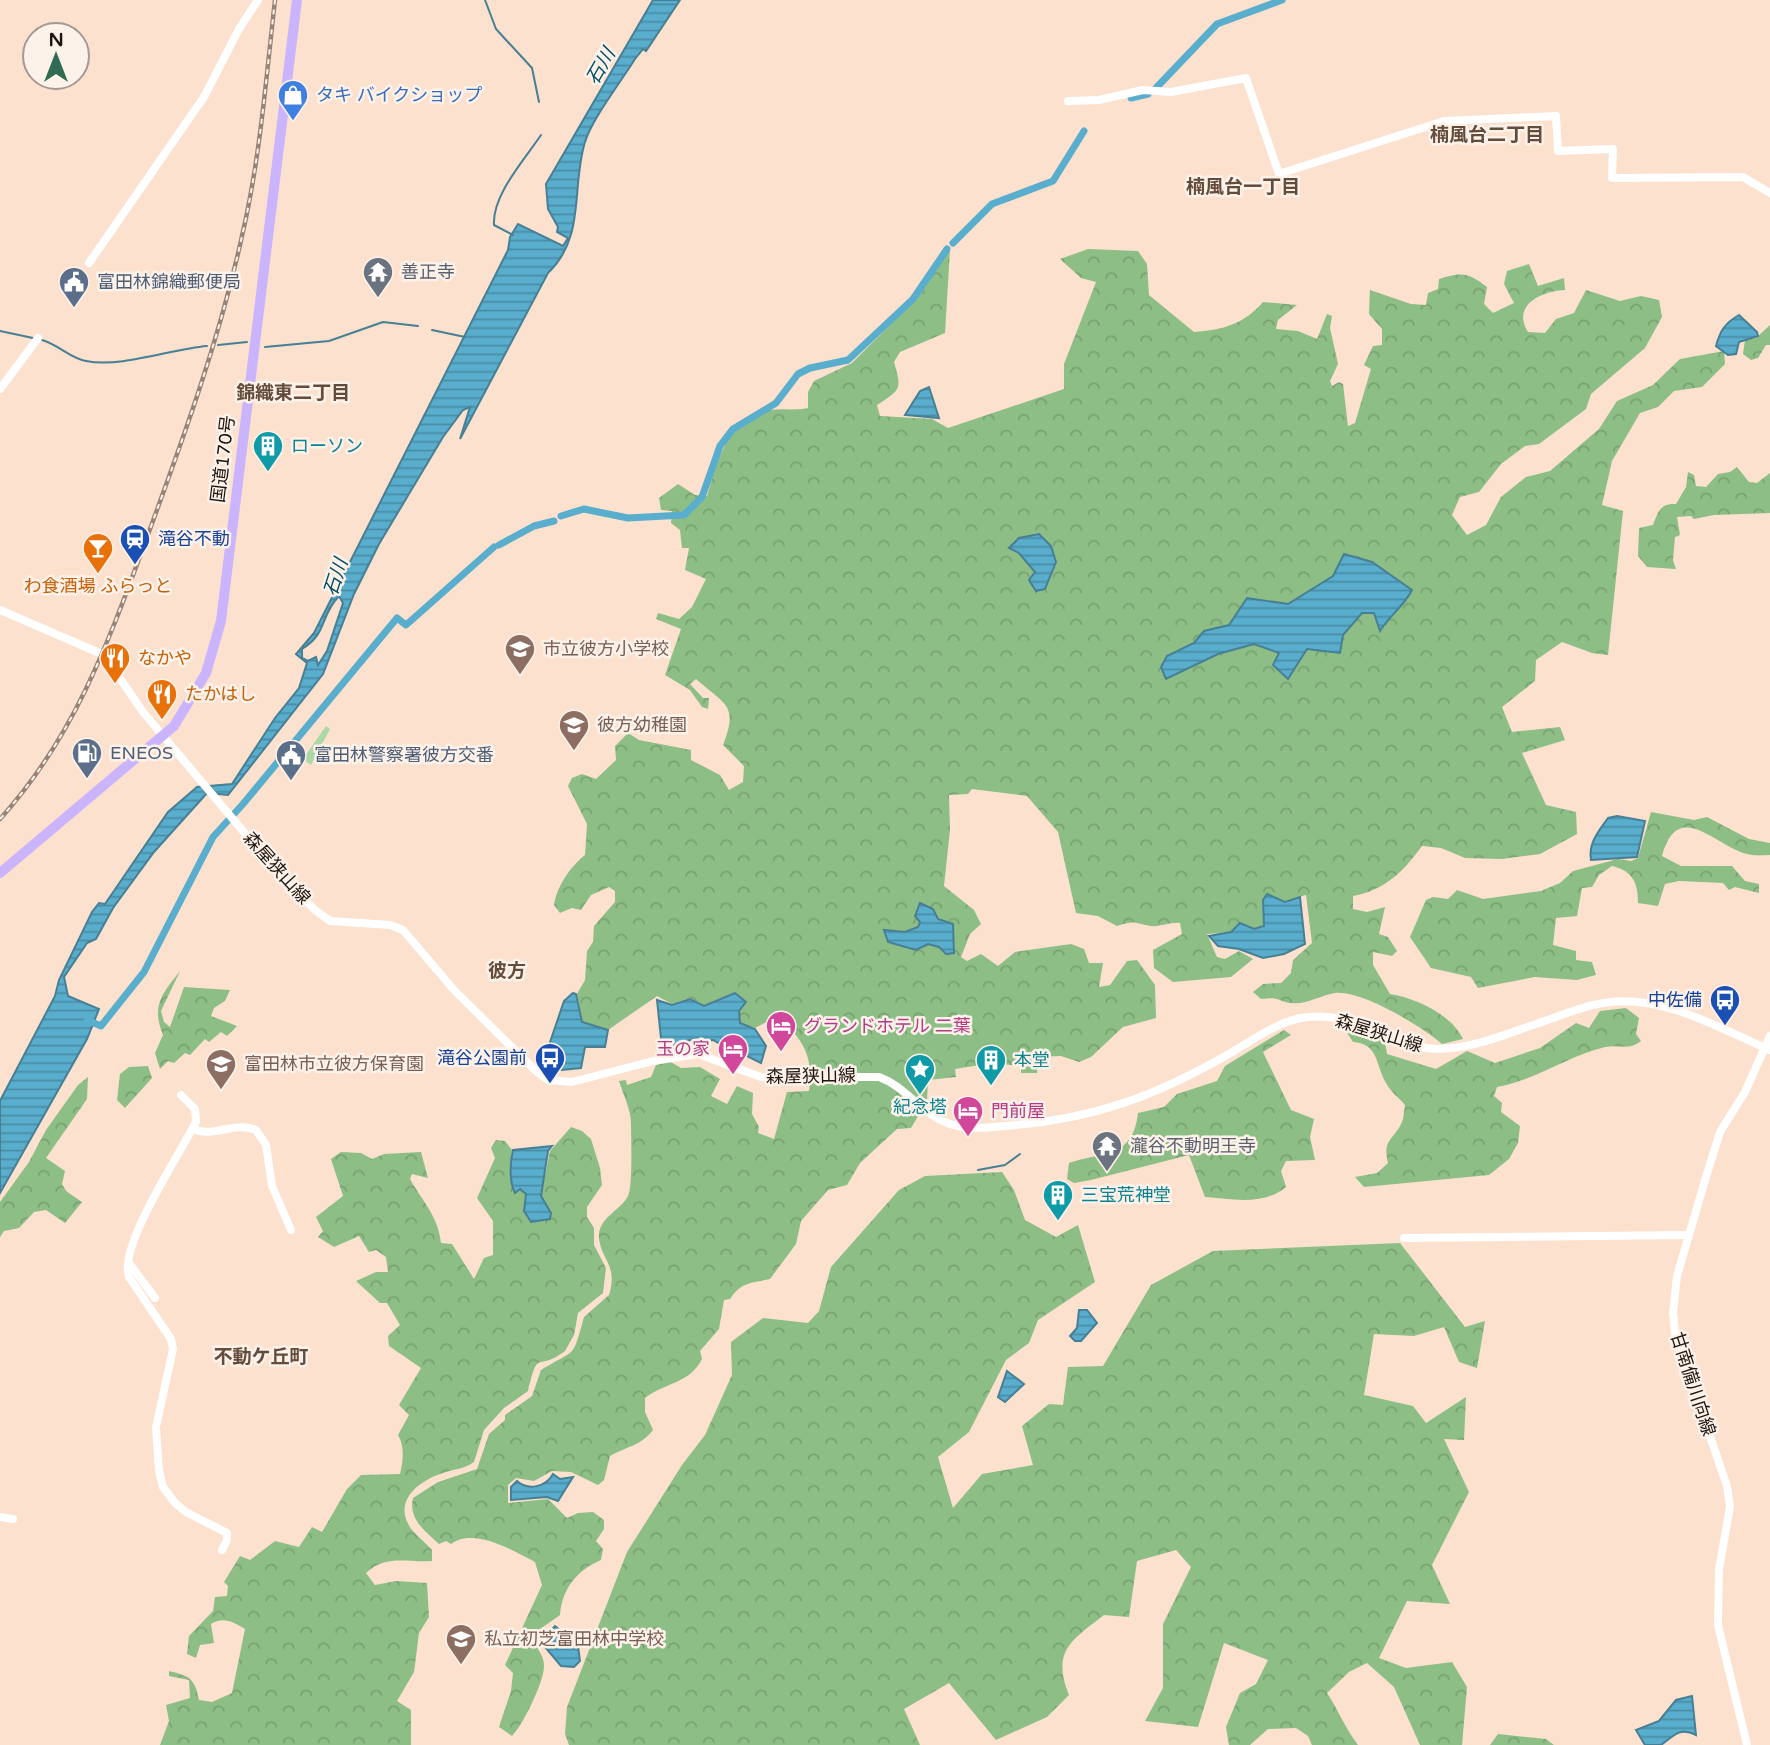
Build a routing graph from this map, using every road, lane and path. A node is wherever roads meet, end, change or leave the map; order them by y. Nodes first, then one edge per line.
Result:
1 (258, 0) edge
2 (297, 0) edge
3 (1068, 101) dead end
4 (1770, 193) edge
5 (89, 263) dead end
6 (38, 338) dead end
7 (0, 389) edge
8 (0, 610) edge
9 (164, 736) junction
10 (0, 873) edge
11 (1770, 1036) edge
12 (1767, 1049) edge
13 (181, 1096) dead end
14 (192, 1129) junction
15 (291, 1230) dead end
16 (1689, 1236) junction
17 (1404, 1238) dead end
18 (127, 1256) junction
19 (155, 1297) dead end
20 (0, 1517) edge
21 (13, 1519) dead end
22 (222, 1550) dead end
23 (1747, 1745) edge

1 - 5 main road
2 - 9 highway, 国道170号
3 - 4 main road
6 - 7 main road
8 - 9 main road, 森屋狭山線
9 - 10 highway, 国道170号
9 - 12 main road, 森屋狭山線
11 - 12 main road, 甘南備川向線
12 - 16 main road, 甘南備川向線
13 - 14 main road
14 - 15 main road
14 - 18 main road
16 - 17 main road
16 - 23 main road, 甘南備川向線
18 - 19 main road
18 - 22 main road
20 - 21 main road

